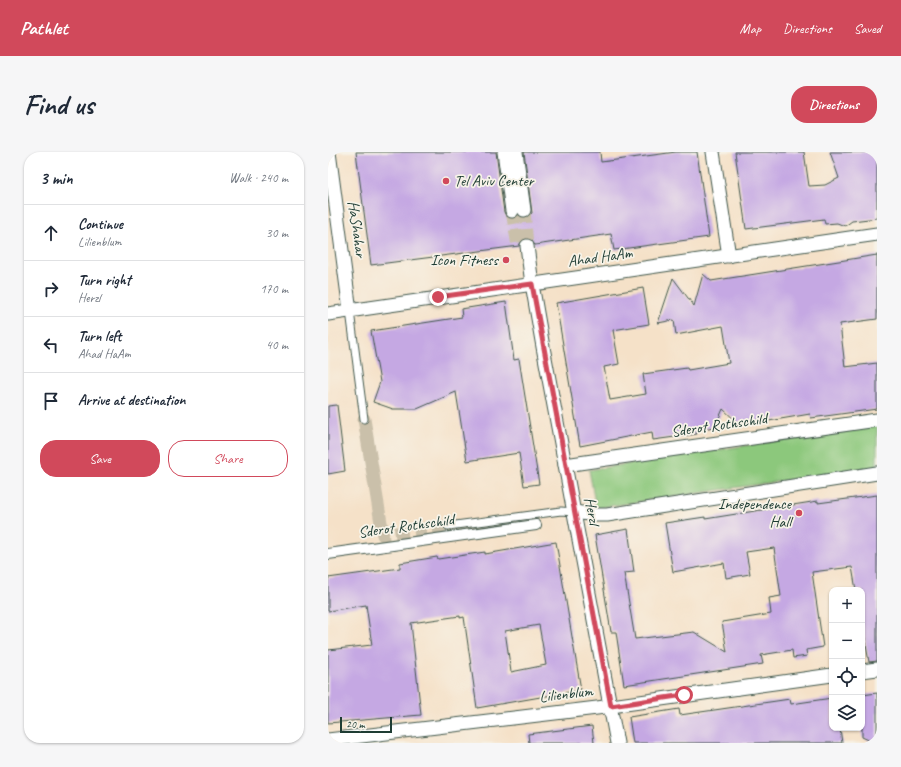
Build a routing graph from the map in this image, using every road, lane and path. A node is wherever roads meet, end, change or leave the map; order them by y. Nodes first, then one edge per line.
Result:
1 (329, 152) edge
2 (504, 152) edge
3 (516, 152) edge
4 (713, 152) edge
5 (877, 234) edge
6 (523, 246) tunnel mouth
7 (729, 256) junction
8 (532, 284) junction
9 (350, 311) junction
10 (328, 314) edge
11 (364, 419) tunnel mouth
12 (877, 420) edge
13 (565, 465) junction
14 (877, 473) edge
15 (574, 512) junction
16 (536, 525) dead end
17 (448, 526) tunnel mouth
18 (328, 554) edge
19 (877, 669) edge
20 (865, 671) edge
21 (829, 675) edge
22 (611, 706) junction
23 (328, 740) edge
24 (618, 743) edge

1 - 9 street, HaShahar
2 - 3 street
4 - 7 street
5 - 7 street, Ahad HaAm
6 - 8 street, Herzl
7 - 8 street, Ahad HaAm
8 - 9 street, Ahad HaAm
8 - 13 street, Herzl
9 - 10 street, Ahad HaAm
9 - 11 lane
12 - 13 street, Sderot Rothschild
13 - 15 street, Herzl
14 - 15 street
15 - 17 lane
15 - 22 street, Herzl
16 - 18 street, Sderot Rothschild
19 - 20 street
21 - 22 street, Lilienblum
22 - 23 street, Lilienblum
22 - 24 street, Herzl

